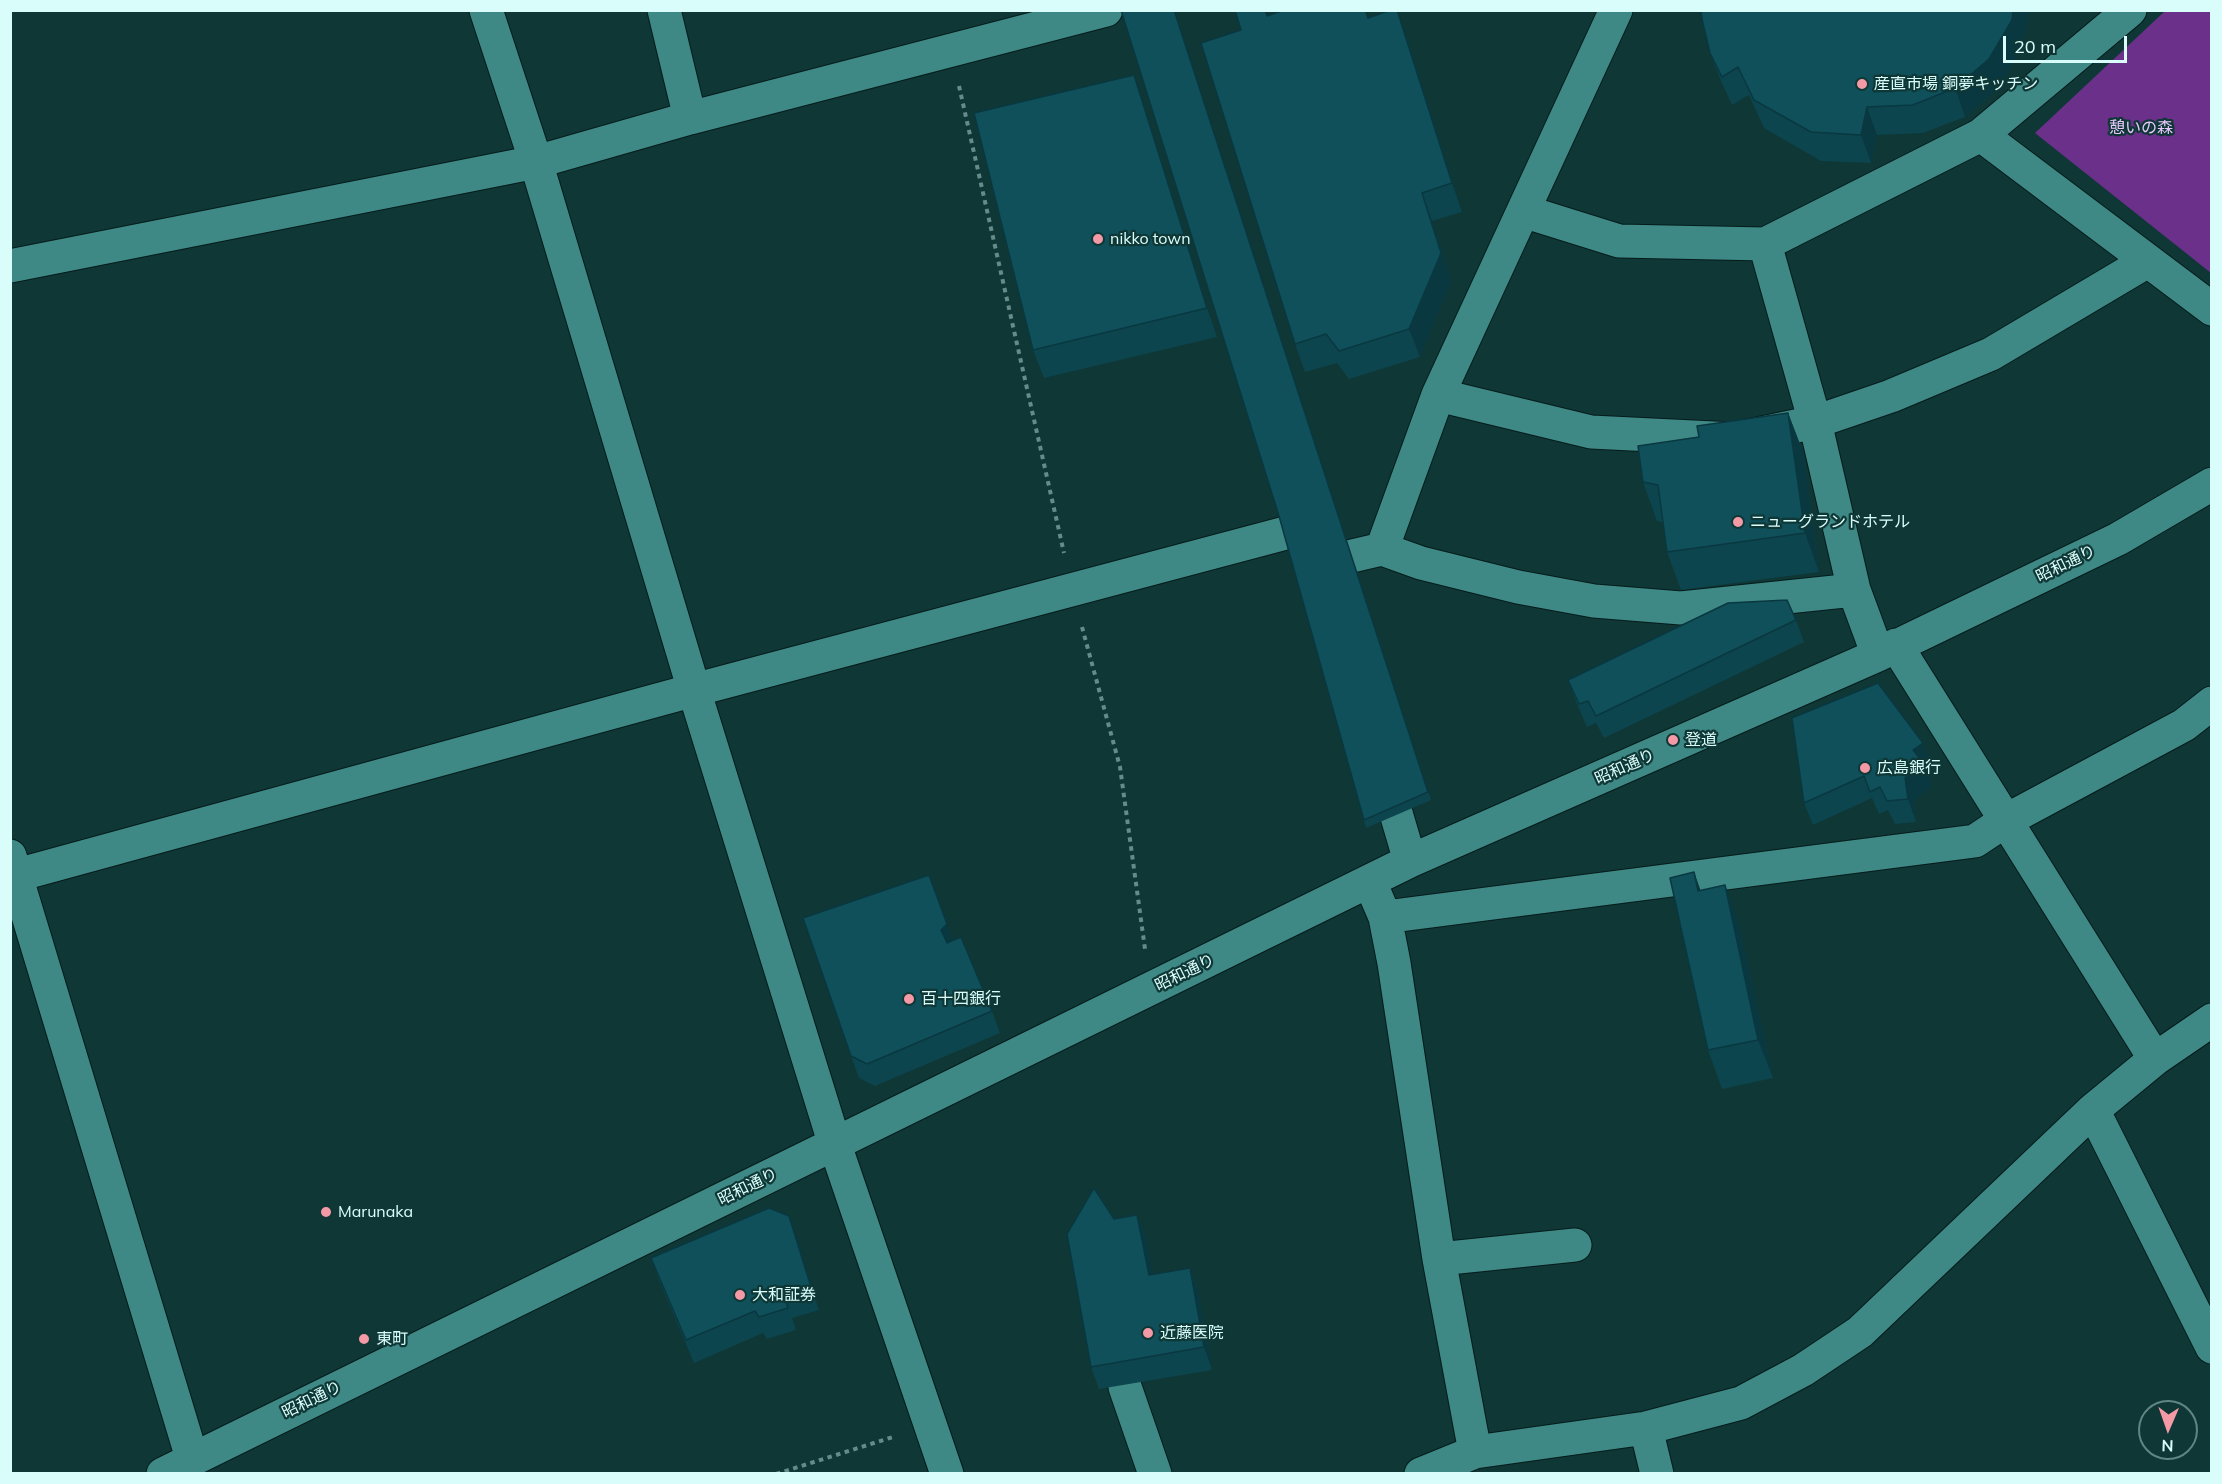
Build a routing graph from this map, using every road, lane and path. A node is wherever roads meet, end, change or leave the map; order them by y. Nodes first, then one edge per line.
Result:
1 (486, 10) edge
2 (664, 10) edge
3 (1106, 10) edge
4 (1616, 10) edge
5 (2130, 10) edge
6 (951, 50) junction
7 (690, 118) junction
8 (1981, 135) junction
9 (536, 162) junction
10 (1523, 211) junction
11 (1765, 244) junction
12 (2146, 262) junction
13 (10, 266) edge
14 (2211, 309) edge
15 (1438, 395) junction
16 (1815, 422) junction
17 (2211, 484) edge
18 (1301, 493) edge
19 (1312, 526) junction
20 (1382, 549) junction
21 (1322, 563) junction
22 (1072, 590) junction
23 (1854, 590) junction
24 (1332, 597) edge
25 (1887, 650) junction
26 (694, 690) junction
27 (2211, 704) edge
28 (1376, 746) edge
29 (2005, 821) junction
30 (1410, 861) junction
31 (12, 869) edge
32 (1370, 882) junction
33 (1385, 917) junction
34 (1150, 990) junction
35 (2211, 1020) edge
36 (2155, 1059) junction
37 (2093, 1110) junction
38 (835, 1145) junction
39 (1575, 1245) dead end
40 (1439, 1260) junction
41 (2211, 1347) edge
42 (1125, 1387) edge
43 (931, 1425) junction
44 (1646, 1428) junction
45 (1475, 1452) junction
46 (173, 1469) edge
47 (776, 1473) edge
48 (947, 1473) edge
49 (1155, 1473) edge
50 (1421, 1473) edge
51 (1656, 1473) edge

1 - 9 street
2 - 7 street
3 - 6 street
4 - 10 street
5 - 8 street
6 - 7 street
6 - 22 path
7 - 9 street
8 - 11 street
8 - 12 street
9 - 13 street
9 - 26 street
10 - 11 street
10 - 15 street
11 - 16 street
12 - 14 street
12 - 16 street
15 - 16 street
15 - 20 street
16 - 23 street
17 - 25 street, 昭和通り
18 - 19 street
19 - 21 street
19 - 22 street
20 - 21 street
20 - 23 street
21 - 24 street
22 - 26 street
22 - 34 path
23 - 25 street
25 - 29 street
25 - 30 street, 昭和通り
26 - 31 street
26 - 38 street
27 - 29 street
28 - 30 street
29 - 33 street
29 - 36 street
30 - 32 street, 昭和通り
31 - 46 street
32 - 33 street
32 - 34 street, 昭和通り
33 - 40 street
34 - 38 street, 昭和通り
35 - 36 street
36 - 37 street
37 - 41 street
37 - 44 street
38 - 43 street
38 - 46 street, 昭和通り
39 - 40 street
40 - 45 street
42 - 49 street
43 - 47 path
43 - 48 street
44 - 45 street
44 - 51 street
45 - 50 street

